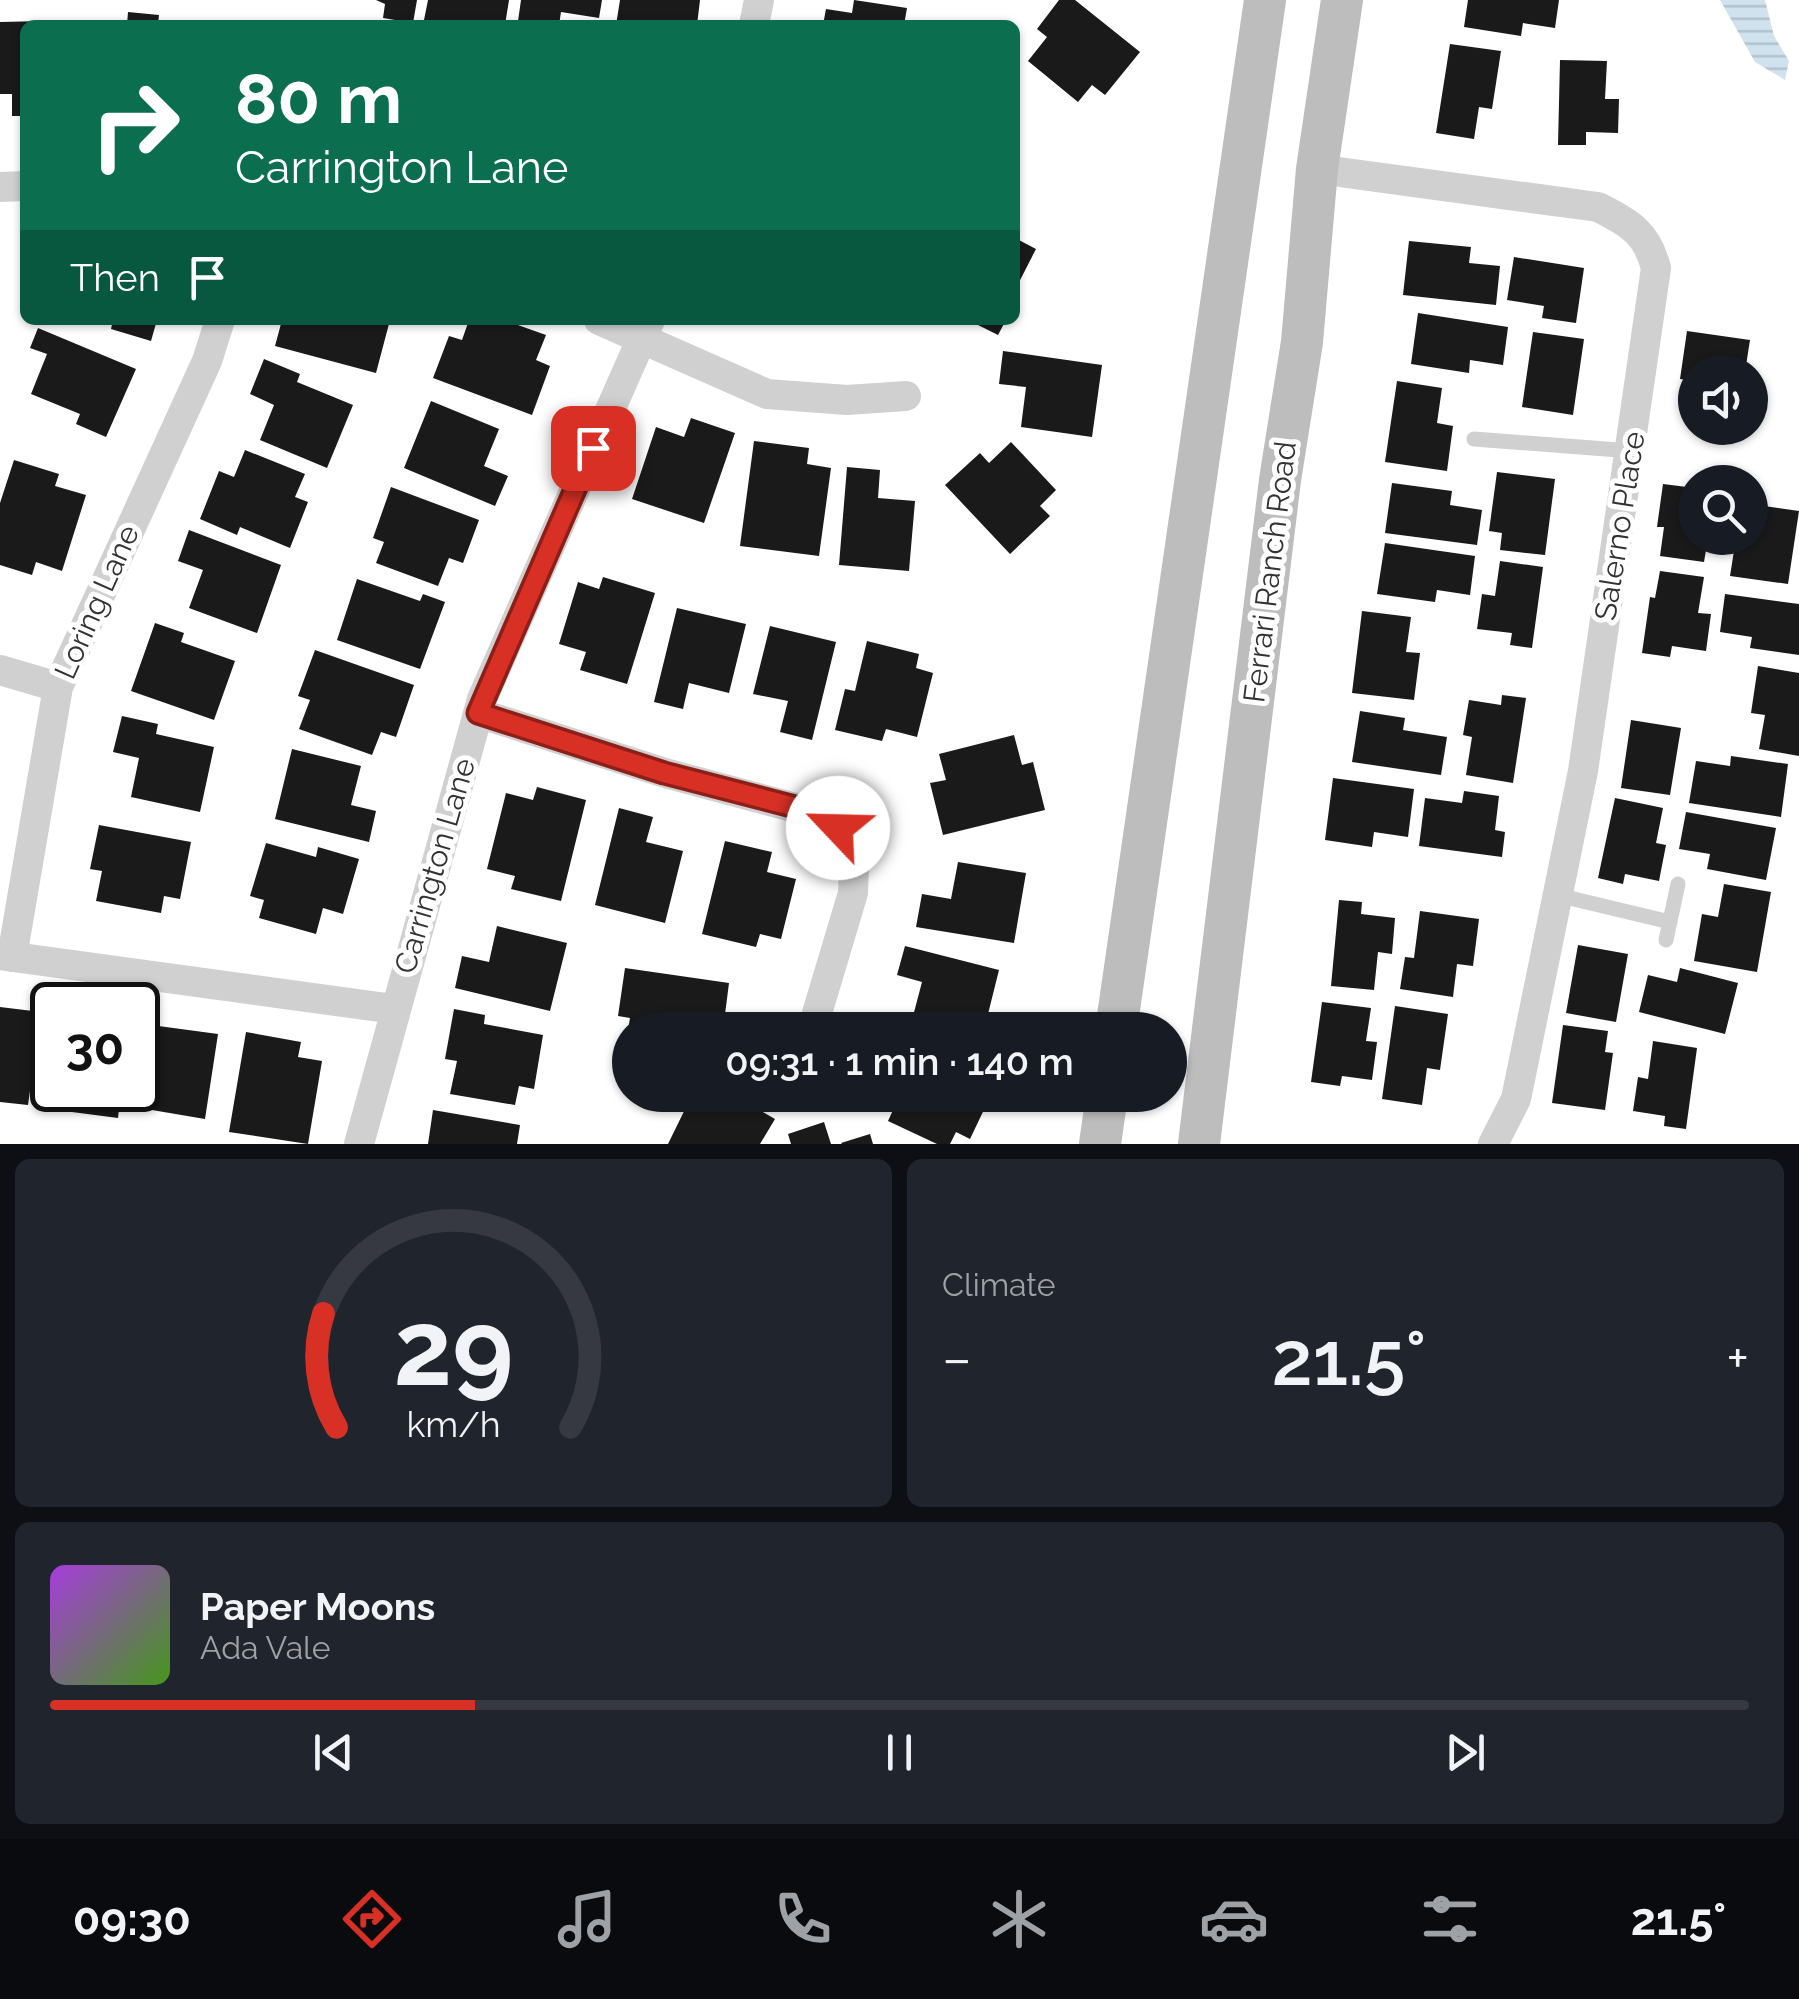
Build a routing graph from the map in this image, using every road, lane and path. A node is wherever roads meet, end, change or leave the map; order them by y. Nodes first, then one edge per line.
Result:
1 (1265, 0) edge
2 (1342, 0) edge
3 (1317, 169) junction
4 (218, 325) edge
5 (645, 330) edge
6 (906, 396) dead end
7 (1474, 439) dead end
8 (1632, 450) junction
9 (0, 670) edge
10 (58, 687) junction
11 (478, 713) junction
12 (1678, 884) dead end
13 (1557, 896) junction
14 (1670, 922) junction
15 (1666, 940) dead end
16 (6, 956) edge
17 (394, 1009) junction
18 (817, 1012) edge
19 (1119, 1012) edge
20 (1105, 1112) edge
21 (359, 1144) edge
22 (1100, 1144) edge
23 (1199, 1144) edge
24 (1493, 1144) edge

1 - 19 street
2 - 3 street, Ferrari Ranch Road
3 - 8 street, Salerno Place
3 - 23 street, Ferrari Ranch Road
4 - 10 street, Loring Lane
5 - 6 street
5 - 11 street, Carrington Lane
7 - 8 lane
8 - 13 street, Salerno Place
9 - 10 street
10 - 16 street, Loring Lane
11 - 17 street, Carrington Lane
11 - 18 street
12 - 14 lane
13 - 14 lane
13 - 24 street, Salerno Place
14 - 15 lane
16 - 17 street
17 - 21 street, Carrington Lane
20 - 22 street

